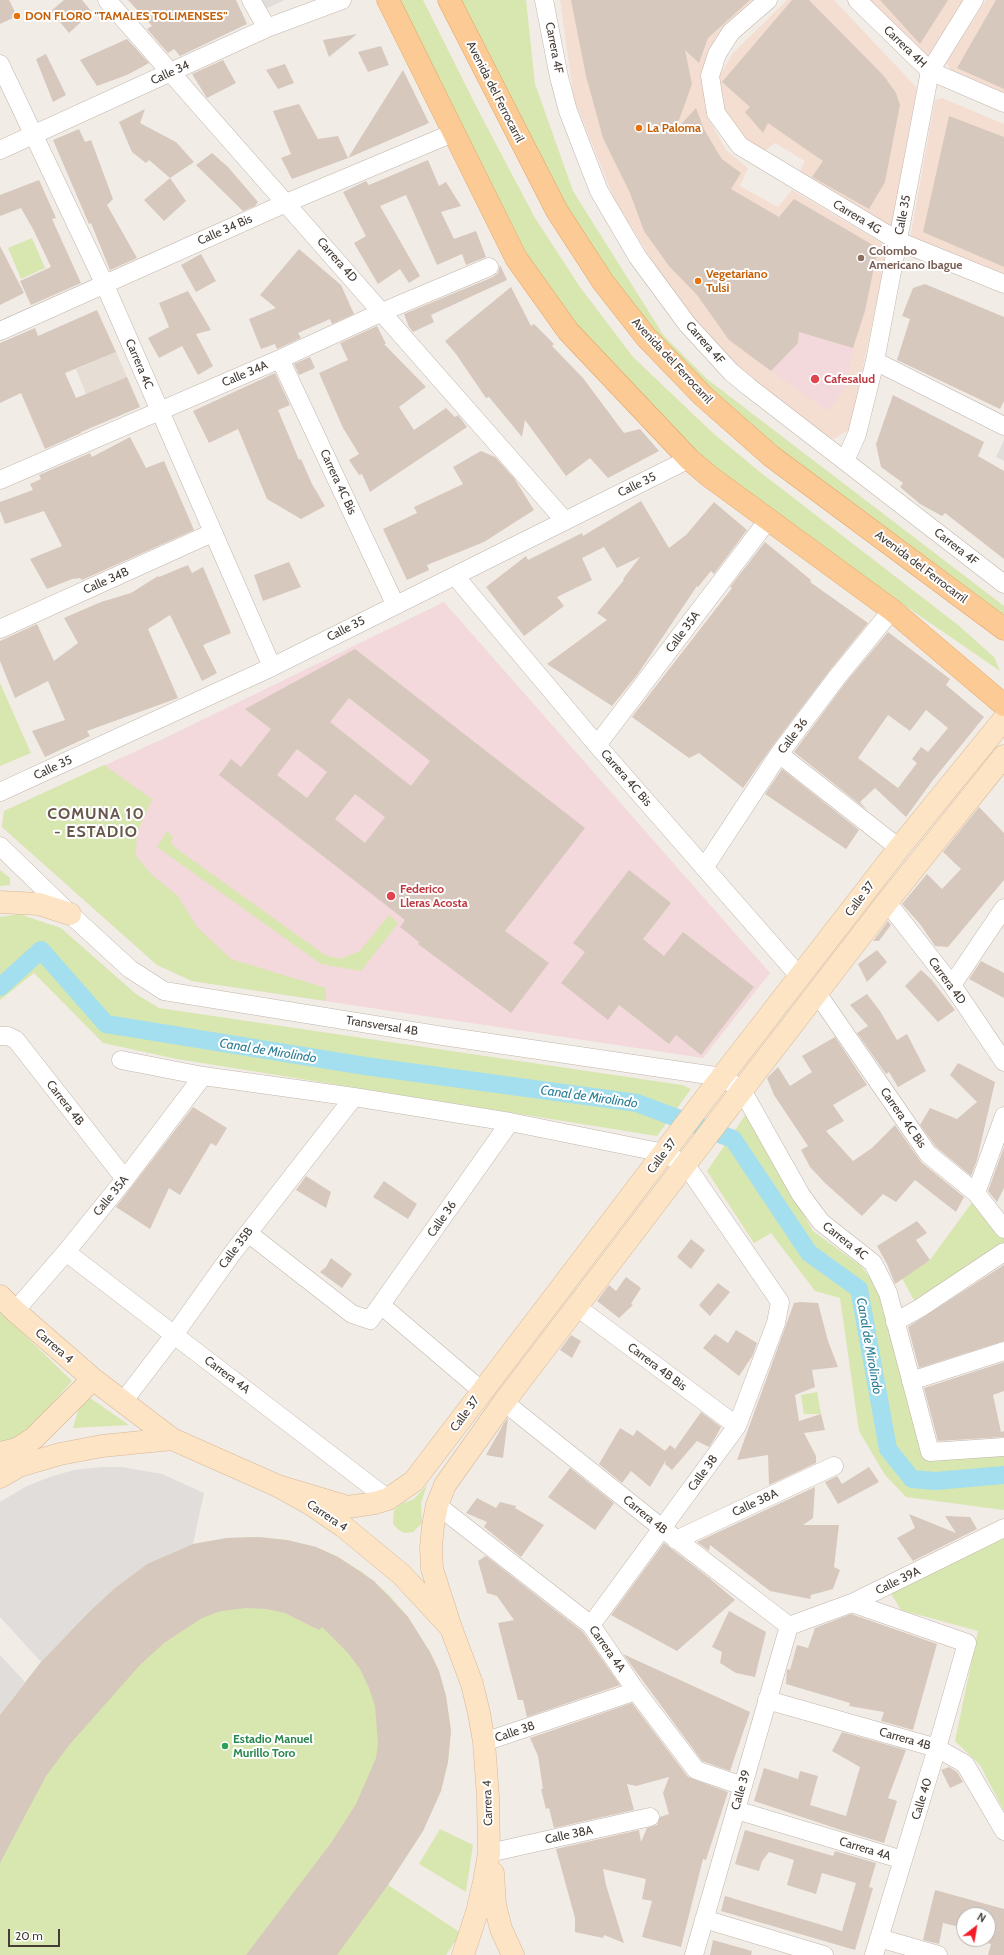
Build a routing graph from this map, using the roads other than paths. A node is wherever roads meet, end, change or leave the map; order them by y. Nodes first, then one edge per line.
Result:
1 (107, 0) edge
2 (252, 0) edge
3 (342, 0) edge
4 (388, 0) edge
5 (448, 0) edge
6 (544, 0) edge
7 (768, 0) edge
8 (857, 0) edge
9 (974, 0) edge
10 (267, 28) junction
11 (0, 64) edge
12 (930, 71) junction
13 (171, 73) junction
14 (1004, 103) edge
15 (453, 133) junction
16 (33, 135) junction
17 (0, 150) edge
18 (286, 203) junction
19 (898, 241) junction
20 (489, 267) dead end
21 (104, 284) junction
22 (1004, 284) edge
23 (382, 312) junction
24 (0, 331) edge
25 (280, 359) junction
26 (875, 361) junction
27 (159, 411) junction
28 (1004, 426) edge
29 (689, 459) junction
30 (845, 461) junction
31 (0, 480) edge
32 (768, 520) junction
33 (565, 521) junction
34 (212, 533) junction
35 (455, 576) junction
36 (1004, 584) edge
37 (395, 604) junction
38 (892, 610) junction
39 (0, 629) edge
40 (1004, 629) edge
41 (272, 667) junction
42 (1004, 705) edge
43 (1004, 718) edge
44 (597, 745) junction
45 (779, 754) junction
46 (1004, 756) edge
47 (0, 792) edge
48 (0, 846) edge
49 (899, 848) junction
50 (704, 868) junction
51 (0, 902) edge
52 (887, 902) junction
53 (1004, 908) edge
54 (70, 914) junction
55 (800, 977) junction
56 (952, 985) junction
57 (817, 993) junction
58 (0, 1036) edge
59 (120, 1060) dead end
60 (1004, 1062) edge
61 (203, 1076) junction
62 (722, 1077) junction
63 (354, 1097) junction
64 (736, 1098) junction
65 (1004, 1116) edge
66 (510, 1122) junction
67 (667, 1149) junction
68 (690, 1159) junction
69 (125, 1179) junction
70 (976, 1193) junction
71 (1004, 1230) edge
72 (248, 1233) junction
73 (66, 1252) junction
74 (1004, 1252) edge
75 (7, 1304) edge
76 (577, 1307) junction
77 (378, 1310) junction
78 (894, 1322) junction
79 (174, 1335) junction
80 (1004, 1351) edge
81 (93, 1379) junction
82 (911, 1381) junction
83 (482, 1391) junction
84 (504, 1402) junction
85 (122, 1403) junction
86 (737, 1426) junction
87 (172, 1439) junction
88 (1004, 1447) edge
89 (0, 1453) edge
90 (834, 1466) dead end
91 (0, 1477) edge
92 (278, 1486) junction
93 (388, 1499) junction
94 (438, 1505) junction
95 (1004, 1528) edge
96 (669, 1534) junction
97 (852, 1603) junction
98 (591, 1625) junction
99 (788, 1626) junction
100 (451, 1628) junction
101 (636, 1691) junction
102 (767, 1700) junction
103 (484, 1742) junction
104 (937, 1748) junction
105 (743, 1786) junction
106 (736, 1810) junction
107 (650, 1817) dead end
108 (1004, 1831) edge
109 (489, 1853) junction
110 (903, 1860) junction
111 (704, 1919) junction
112 (879, 1938) junction
113 (463, 1955) edge
114 (513, 1955) edge
115 (694, 1955) edge
116 (824, 1955) edge
117 (874, 1955) edge
118 (938, 1955) edge

1 - 13 street, Carrera 4D
2 - 10 street
3 - 10 street, Calle 34
4 - 15 main road
5 - 40 main road, Avenida del Ferrocarril
6 - 30 street, Carrera 4F
7 - 19 street, Carrera 4G
8 - 12 street, Carrera 4H
9 - 12 street, Calle 35
10 - 13 street, Calle 34
11 - 16 street, Carrera 4C
12 - 14 street, Carrera 4H
12 - 19 street, Calle 35
13 - 16 street, Calle 34
13 - 18 street, Carrera 4D
15 - 18 street, Calle 34 Bis
15 - 29 main road
16 - 17 street, Calle 34
16 - 21 street, Carrera 4C
18 - 21 street, Calle 34 Bis
18 - 23 street, Carrera 4D
19 - 22 street, Carrera 4G
19 - 26 street, Calle 35
20 - 23 street, Calle 34A
21 - 24 street, Calle 34 Bis
21 - 27 street, Carrera 4C
23 - 25 street, Calle 34A
23 - 33 street, Carrera 4D
25 - 27 street, Calle 34A
25 - 37 street, Carrera 4C Bis
26 - 28 street
26 - 30 street, Calle 35
27 - 31 street, Calle 34A
27 - 34 street, Carrera 4C
29 - 32 main road
29 - 33 street, Calle 35
30 - 36 street, Carrera 4F
32 - 38 main road
32 - 44 street, Calle 35A
33 - 35 street, Calle 35
34 - 39 street, Calle 34B
34 - 41 street, Carrera 4C
35 - 37 street, Calle 35
35 - 44 street, Carrera 4C Bis
37 - 41 street, Calle 35
38 - 42 main road
38 - 45 street, Calle 36
41 - 47 street, Calle 35
43 - 49 main road, Calle 37
44 - 50 street, Carrera 4C Bis
45 - 49 street
45 - 50 street, Calle 36
46 - 52 main road, Calle 37
48 - 54 street
49 - 55 main road, Calle 37
50 - 55 street, Carrera 4C Bis
51 - 54 main road
52 - 56 street, Carrera 4D
52 - 57 main road, Calle 37
53 - 56 street
54 - 62 street, Transversal 4B
55 - 62 main road, Calle 37
56 - 60 street, Carrera 4D
57 - 64 main road, Calle 37
57 - 70 street, Carrera 4C Bis
58 - 69 street, Carrera 4B
59 - 61 street
61 - 63 street
61 - 69 street, Calle 35A
62 - 64 street, Carrera 4C
62 - 67 main road, Calle 37
63 - 66 street
63 - 72 street, Calle 35B
64 - 68 main road, Calle 37
64 - 78 street, Carrera 4C
65 - 70 street
66 - 67 street
66 - 77 street, Calle 36
67 - 68 street
67 - 83 main road, Calle 37
68 - 76 main road, Calle 37
68 - 86 street, Calle 38
69 - 73 street, Calle 35A
70 - 71 street, Carrera 4C Bis
72 - 77 street
72 - 79 street, Calle 35B
73 - 75 street, Calle 35A
73 - 79 street, Carrera 4A
74 - 78 street
75 - 81 main road, Carrera 4
76 - 84 main road, Calle 37
76 - 86 street, Carrera 4B Bis
77 - 83 street
78 - 82 street, Carrera 4C
79 - 85 street, Calle 35B
79 - 93 street, Carrera 4A
80 - 82 street
81 - 85 main road, Carrera 4
81 - 89 main road
82 - 88 street, Carrera 4C
83 - 93 main road, Calle 37
84 - 94 main road, Calle 37
84 - 96 street, Carrera 4B
85 - 87 main road, Carrera 4
86 - 96 street, Calle 38
87 - 91 main road
87 - 92 main road, Carrera 4
90 - 96 street, Calle 38A
92 - 93 main road, Calle 37
92 - 100 main road, Carrera 4
94 - 98 street, Carrera 4A
94 - 100 main road, Calle 37
95 - 97 street, Calle 39A
96 - 98 street, Calle 38
96 - 99 street, Carrera 4B
97 - 99 street, Calle 39A
97 - 104 street, Calle 40
98 - 101 street, Carrera 4A
99 - 102 street, Calle 39
100 - 103 main road, Carrera 4
101 - 103 street, Calle 38
101 - 105 street, Carrera 4A
102 - 104 street, Carrera 4B
102 - 105 street, Calle 39
103 - 109 main road, Carrera 4
104 - 108 street, Carrera 4B
104 - 110 street, Calle 40
105 - 106 street, Calle 39
106 - 110 street, Carrera 4A
106 - 111 street, Calle 39
107 - 109 street, Calle 38A
109 - 113 main road, Carrera 4
109 - 114 main road, Carrera 4
110 - 112 street, Calle 40
111 - 115 street, Calle 39
111 - 116 street
112 - 117 street, Calle 40
112 - 118 street

